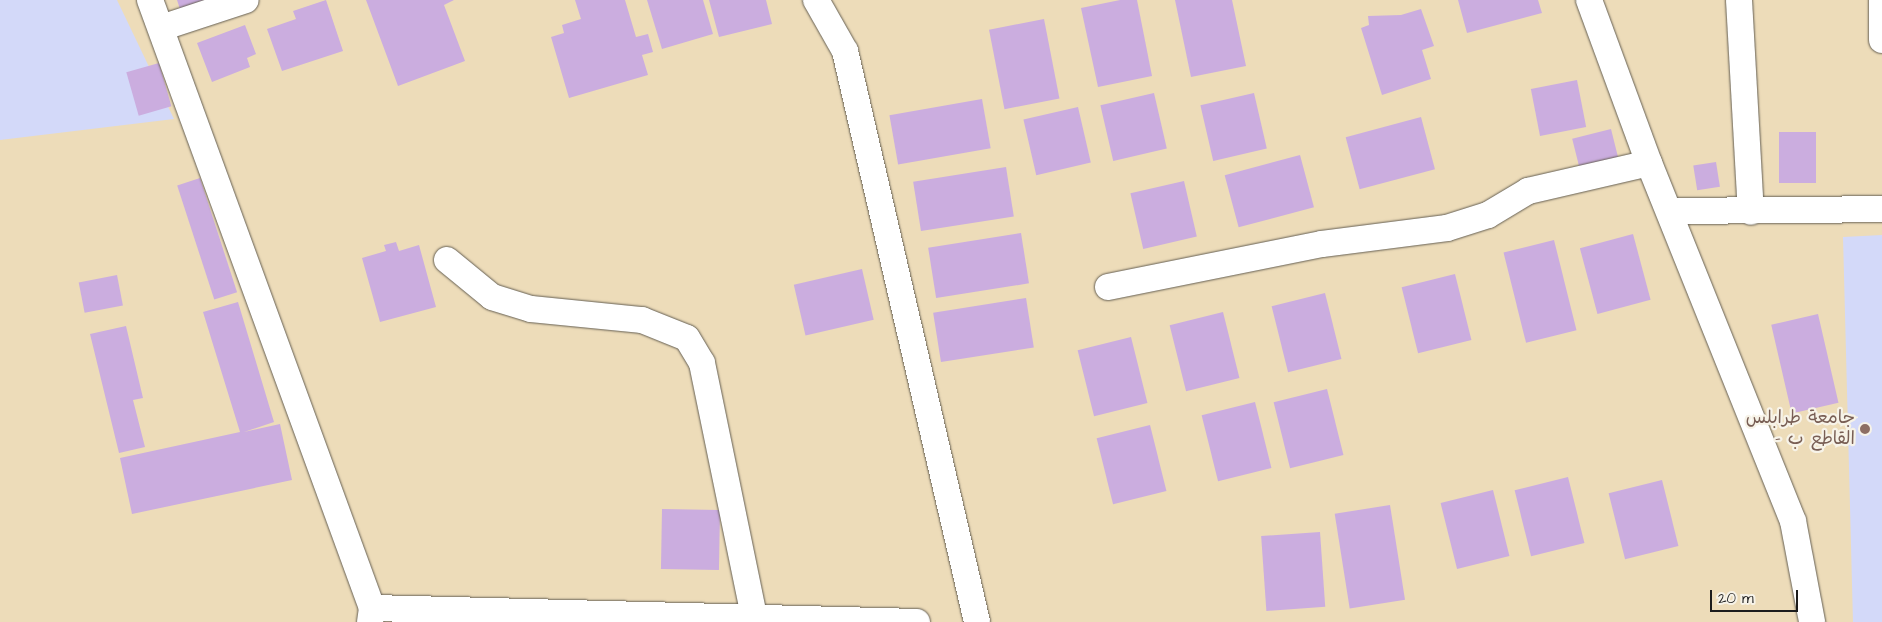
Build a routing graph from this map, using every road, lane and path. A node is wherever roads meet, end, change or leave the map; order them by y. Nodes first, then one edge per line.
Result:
1 (150, 0) edge
2 (246, 0) edge
3 (816, 0) edge
4 (1589, 0) edge
5 (1740, 0) edge
6 (1882, 0) edge
7 (161, 28) junction
8 (1882, 40) edge
9 (1649, 163) junction
10 (1882, 210) edge
11 (1671, 211) junction
12 (1751, 212) junction
13 (447, 260) dead end
14 (1108, 287) dead end
15 (371, 615) edge
16 (754, 617) junction
17 (917, 622) edge
18 (977, 622) edge
19 (1812, 622) edge

1 - 7 street
2 - 7 street
3 - 18 street
4 - 9 street
5 - 12 street
6 - 8 street
7 - 15 street
9 - 11 street
9 - 14 street
10 - 12 street
11 - 12 street
11 - 19 street
13 - 16 street
15 - 16 street
16 - 17 street

